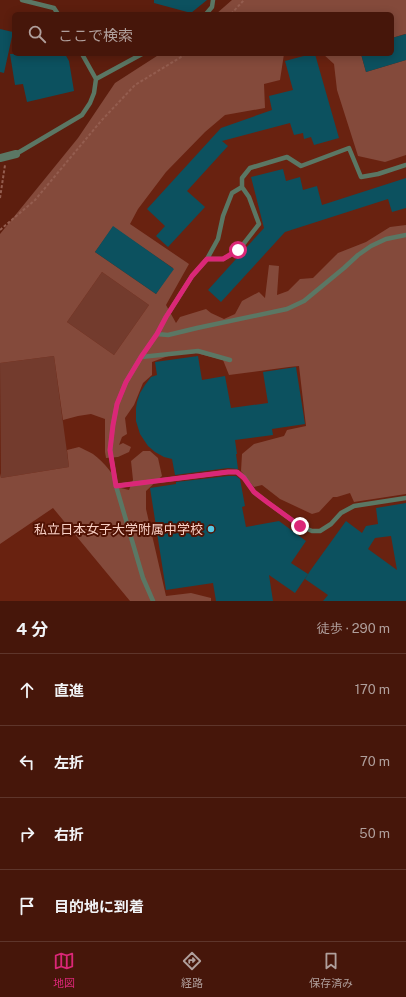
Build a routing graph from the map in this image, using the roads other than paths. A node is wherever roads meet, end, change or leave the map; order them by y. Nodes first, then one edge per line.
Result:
1 (22, 0) edge
2 (213, 0) edge
3 (57, 12) edge
4 (208, 12) edge
5 (83, 56) edge
6 (138, 56) edge
7 (96, 79) junction
8 (16, 154) joint
9 (3, 157) edge
10 (406, 165) edge
11 (242, 187) junction
12 (406, 235) edge
13 (207, 259) junction
14 (157, 334) junction
15 (141, 357) junction
16 (230, 360) dead end
17 (116, 486) junction
18 (406, 498) edge
19 (153, 601) edge

1 - 3 lane
2 - 4 lane
5 - 7 lane
6 - 7 lane
7 - 8 lane
8 - 9 street
10 - 11 lane
11 - 13 lane
11 - 13 lane
12 - 14 lane
13 - 14 lane
14 - 15 lane
15 - 16 lane
15 - 17 lane
17 - 18 lane
17 - 19 lane

